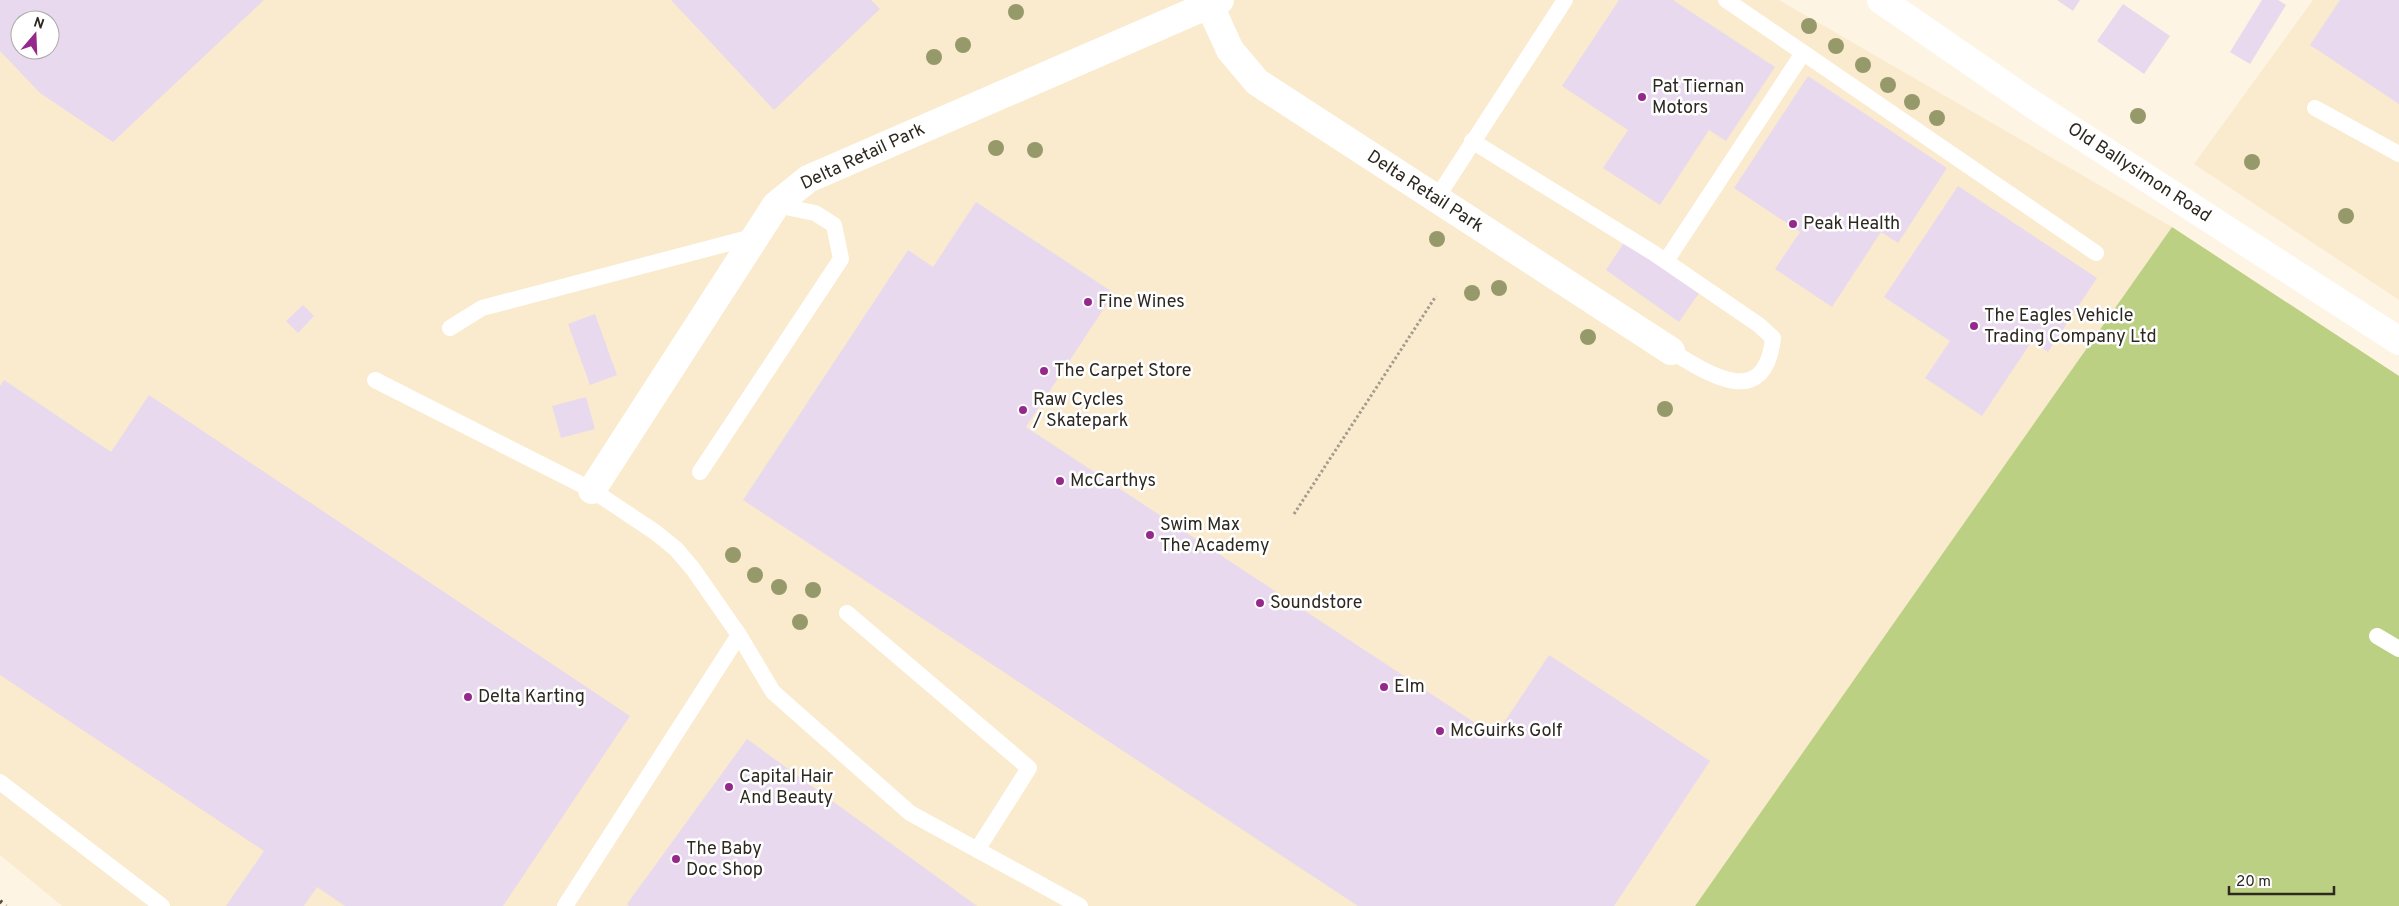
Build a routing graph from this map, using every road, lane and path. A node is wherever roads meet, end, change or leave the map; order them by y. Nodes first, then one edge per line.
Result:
1 (1565, 0) edge
2 (1726, 0) edge
3 (1881, 0) edge
4 (1215, 2) edge
5 (1803, 53) junction
6 (2315, 108) dead end
7 (1472, 141) junction
8 (2399, 154) edge
9 (1436, 199) junction
10 (776, 205) junction
11 (756, 236) junction
12 (2096, 254) dead end
13 (1666, 261) junction
14 (1436, 296) dead end
15 (450, 328) dead end
16 (2399, 341) edge
17 (1671, 351) joint
18 (375, 380) dead end
19 (700, 472) dead end
20 (592, 490) junction
21 (1294, 514) dead end
22 (847, 613) dead end
23 (739, 635) junction
24 (2377, 636) dead end
25 (2399, 649) edge
26 (0, 782) edge
27 (977, 850) junction
28 (162, 906) edge
29 (565, 906) edge
30 (1080, 906) edge

1 - 7 lane
2 - 5 lane
3 - 16 street, Old Ballysimon Road
4 - 9 street, Delta Retail Park
4 - 10 street, Delta Retail Park
5 - 12 lane
5 - 13 lane
6 - 8 lane
7 - 9 lane
7 - 13 lane
9 - 17 street, Delta Retail Park
10 - 11 street, Delta Retail Park
10 - 19 lane
11 - 15 lane
11 - 20 street, Delta Retail Park
13 - 17 lane
14 - 21 path
18 - 20 lane
20 - 23 lane
22 - 27 lane
23 - 27 lane
23 - 29 lane
24 - 25 lane
26 - 28 lane
27 - 30 lane

